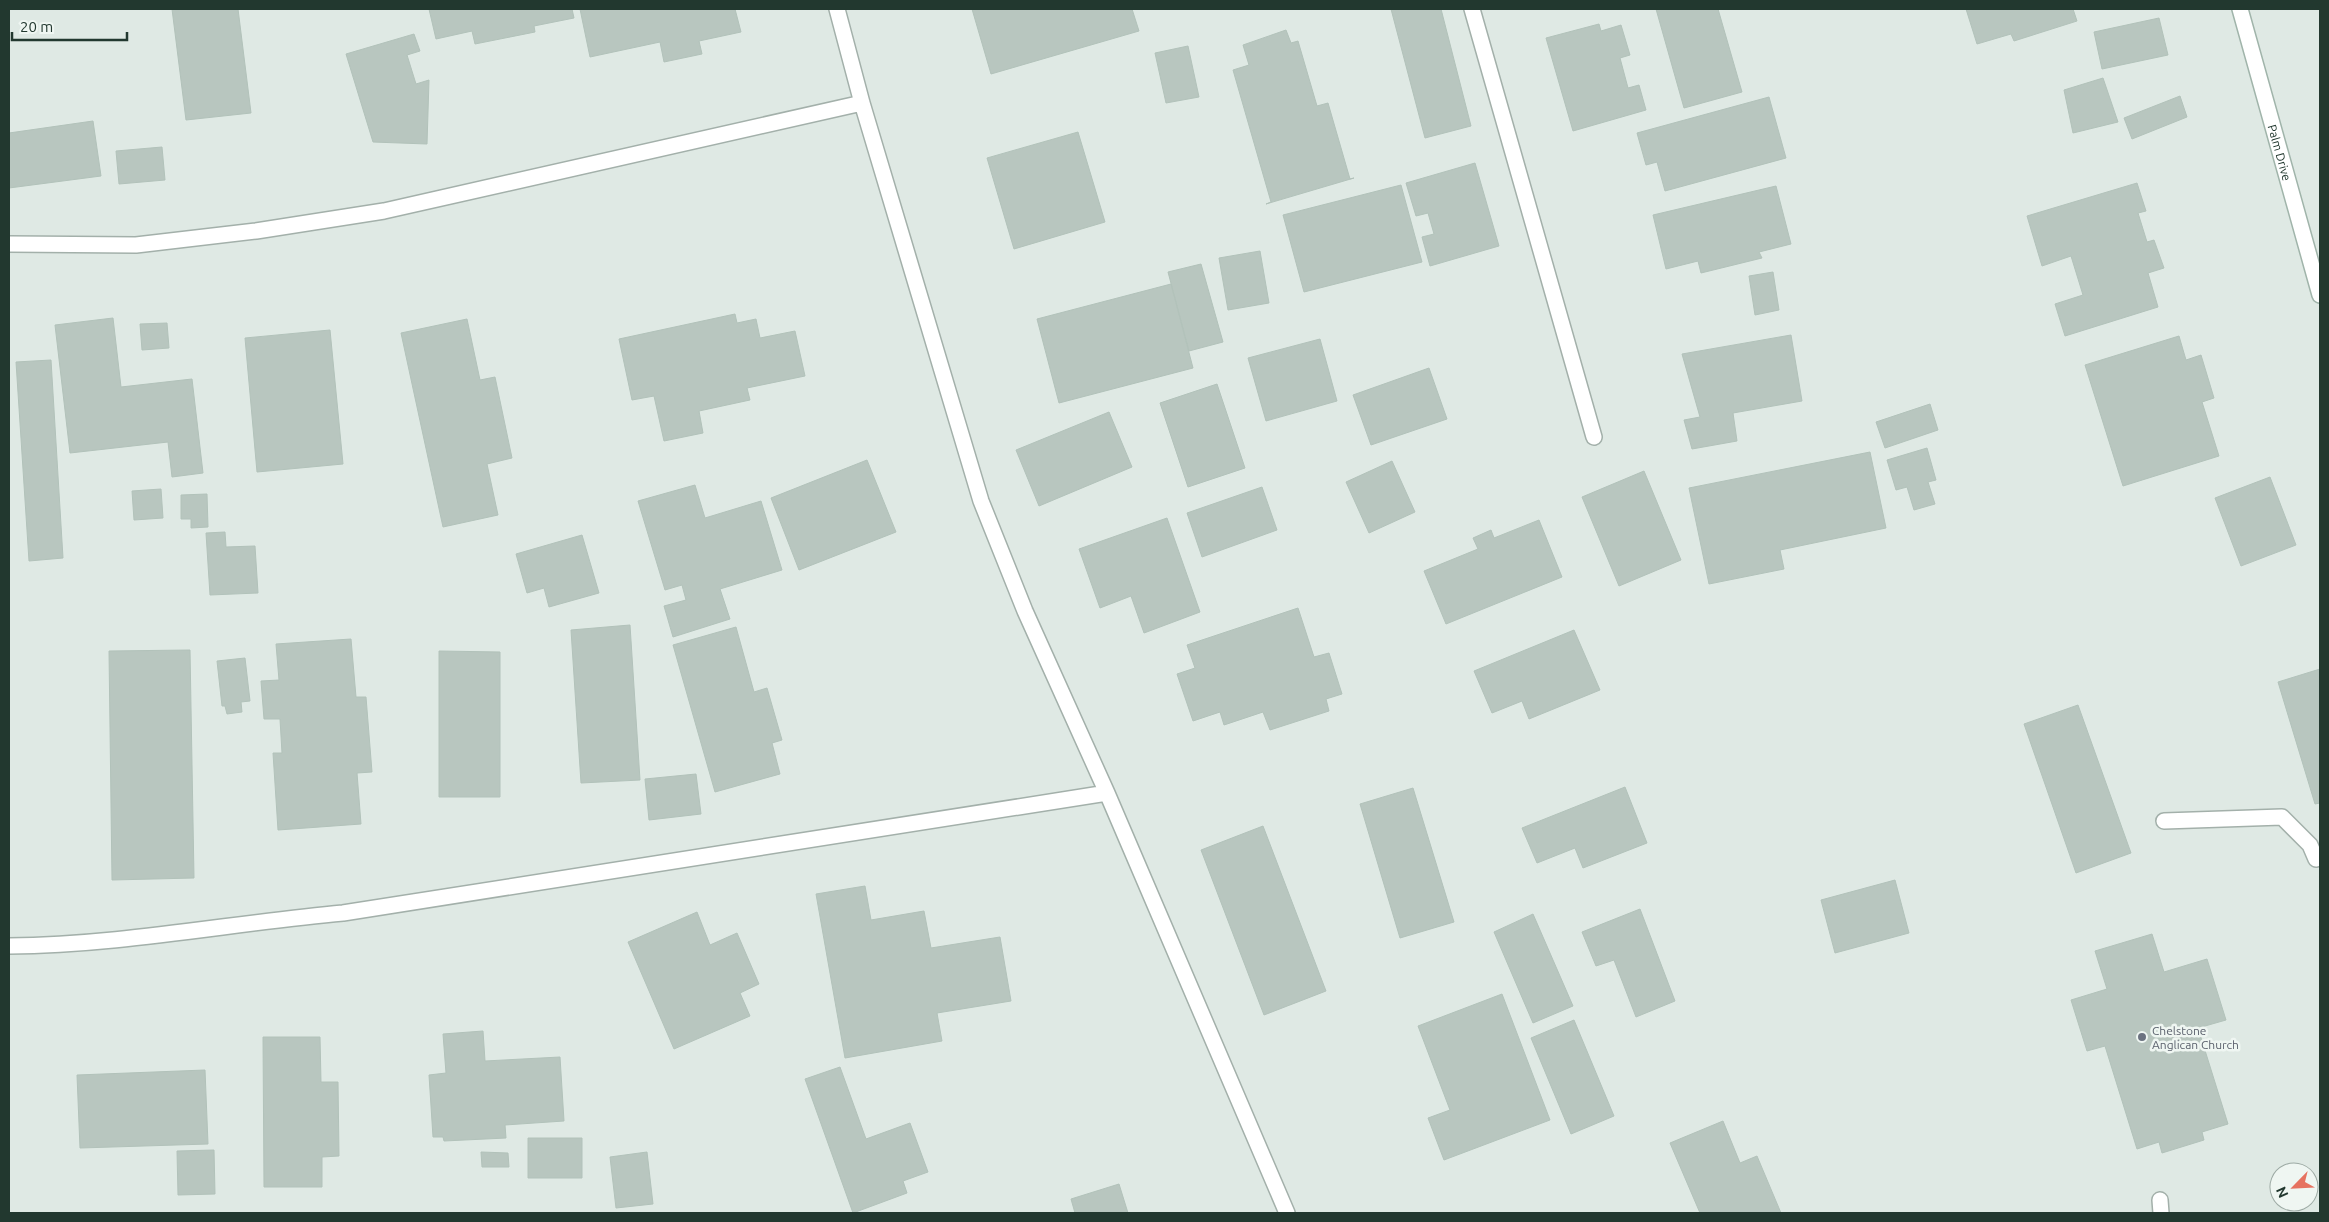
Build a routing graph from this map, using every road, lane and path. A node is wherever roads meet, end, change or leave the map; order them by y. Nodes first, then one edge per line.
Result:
1 (837, 9) edge
2 (1472, 9) edge
3 (2240, 9) edge
4 (862, 103) junction
5 (9, 244) edge
6 (2320, 295) edge
7 (1594, 437) dead end
8 (1107, 793) junction
9 (2164, 821) dead end
10 (2320, 858) edge
11 (9, 946) edge
12 (1287, 1213) edge

1 - 4 street
2 - 7 street
3 - 6 street, Palm Drive
4 - 5 street
4 - 8 street
8 - 11 street
8 - 12 street
9 - 10 street

